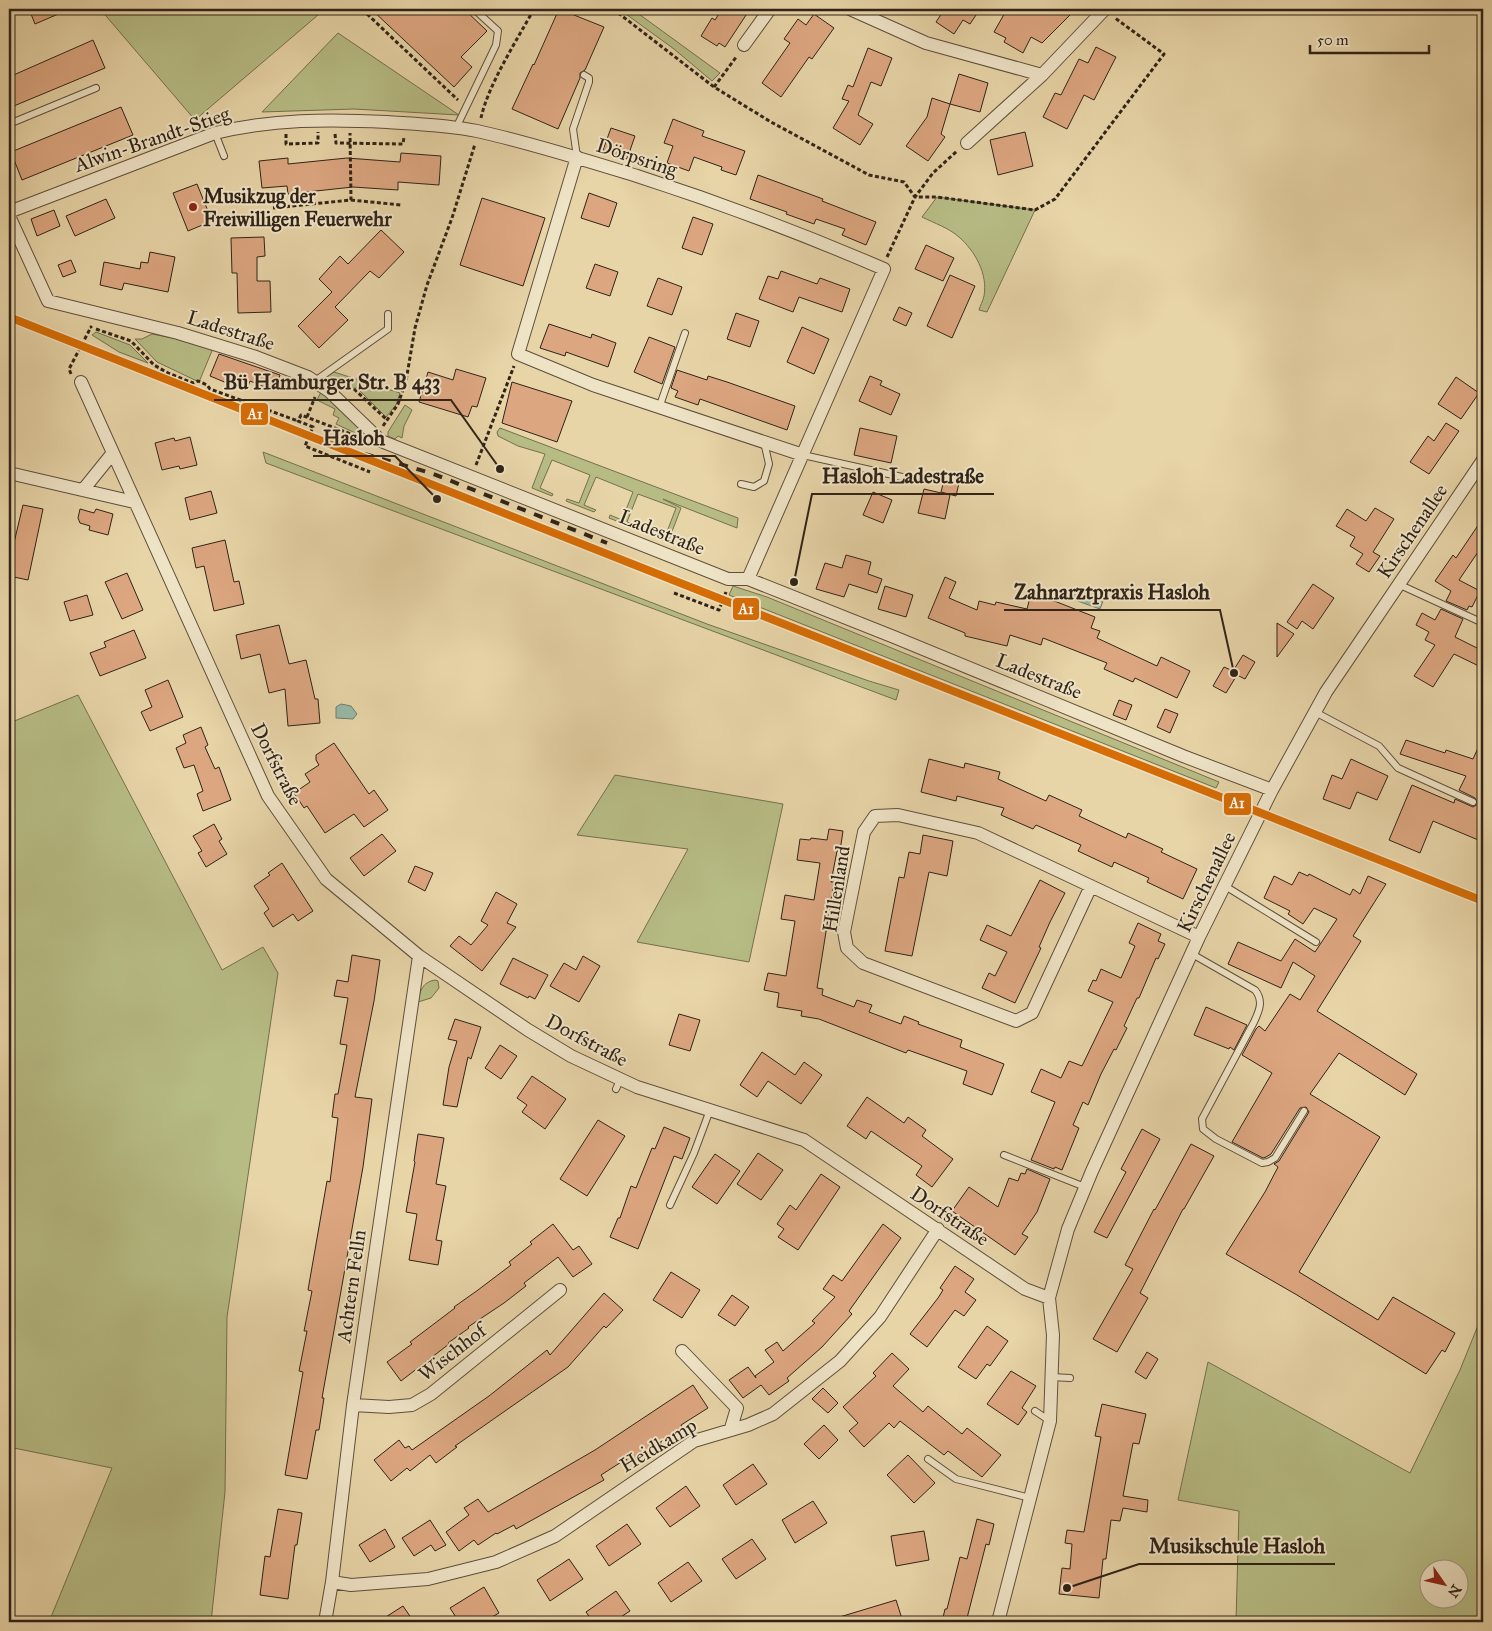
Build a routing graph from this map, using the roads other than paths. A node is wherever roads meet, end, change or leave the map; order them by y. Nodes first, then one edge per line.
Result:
1 (474, 9) edge
2 (770, 9) edge
3 (850, 9) edge
4 (1103, 10) edge
5 (744, 46) road end
6 (584, 75) dead end
7 (1042, 75) junction
8 (96, 88) dead end
9 (9, 124) edge
10 (456, 128) junction
11 (215, 133) junction
12 (967, 143) road end
13 (224, 156) dead end
14 (577, 157) junction
15 (9, 214) edge
16 (388, 314) dead end
17 (685, 333) dead end
18 (81, 382) road end
19 (318, 383) junction
20 (659, 408) junction
21 (764, 442) junction
22 (112, 454) junction
23 (803, 455) junction
24 (1483, 460) edge
25 (9, 473) edge
26 (911, 479) dead end
27 (741, 484) dead end
28 (82, 490) junction
29 (134, 502) junction
30 (748, 579) junction
31 (1398, 584) junction
32 (1483, 623) edge
33 (1314, 712) junction
34 (1272, 790) junction
35 (1472, 802) dead end
36 (1091, 886) junction
37 (1226, 886) junction
38 (1200, 937) junction
39 (1316, 942) dead end
40 (1192, 954) junction
41 (419, 956) junction
42 (710, 1110) junction
43 (1304, 1110) dead end
44 (1004, 1155) dead end
45 (1086, 1187) junction
46 (670, 1205) dead end
47 (938, 1230) junction
48 (560, 1290) dead end
49 (1049, 1298) junction
50 (682, 1351) dead end
51 (1051, 1377) junction
52 (1070, 1378) dead end
53 (353, 1405) junction
54 (1035, 1411) dead end
55 (1050, 1421) junction
56 (731, 1428) junction
57 (928, 1459) dead end
58 (1030, 1498) junction
59 (332, 1582) junction
60 (325, 1622) edge
61 (998, 1622) edge

1 - 10 lane
2 - 5 street
3 - 7 street
4 - 7 street
6 - 14 lane
7 - 12 street
8 - 9 lane
10 - 11 street, Alwin-Brandt-Stieg
10 - 14 street, Alwin-Brandt-Stieg
11 - 13 lane
11 - 15 street, Alwin-Brandt-Stieg
14 - 20 street, Dörpsring
14 - 23 street, Dörpsring
15 - 19 street, Ladestraße
16 - 19 lane
17 - 20 lane
18 - 22 street, Dorfstraße
19 - 30 street, Ladestraße
20 - 21 street
21 - 23 street
21 - 27 lane
22 - 28 street
22 - 29 street, Dorfstraße
23 - 26 lane
23 - 30 street
24 - 31 street, Kirschenallee
25 - 28 street
28 - 29 street
29 - 41 street, Dorfstraße
30 - 34 street, Ladestraße
31 - 32 lane
31 - 33 street, Kirschenallee
33 - 34 street, Kirschenallee
33 - 35 lane
34 - 37 street, Kirschenallee
36 - 36 street, Hillenland
36 - 38 street, Hillenland
37 - 38 street, Kirschenallee
37 - 39 lane
38 - 40 street, Kirschenallee
40 - 43 lane
40 - 45 street, Kirschenallee
41 - 42 street, Dorfstraße
41 - 53 street, Achtern Felln
42 - 46 lane
42 - 47 street, Dorfstraße
44 - 45 lane
45 - 49 street, Kirschenallee
47 - 49 street, Dorfstraße
47 - 56 street, Heidkamp
48 - 53 street, Wischhof
49 - 51 street
50 - 56 street
51 - 52 lane
51 - 55 street
53 - 59 street, Achtern Felln
54 - 55 lane
55 - 58 street
56 - 59 street, Heidkamp
57 - 58 lane
58 - 61 street
59 - 60 street, Achtern Felln

